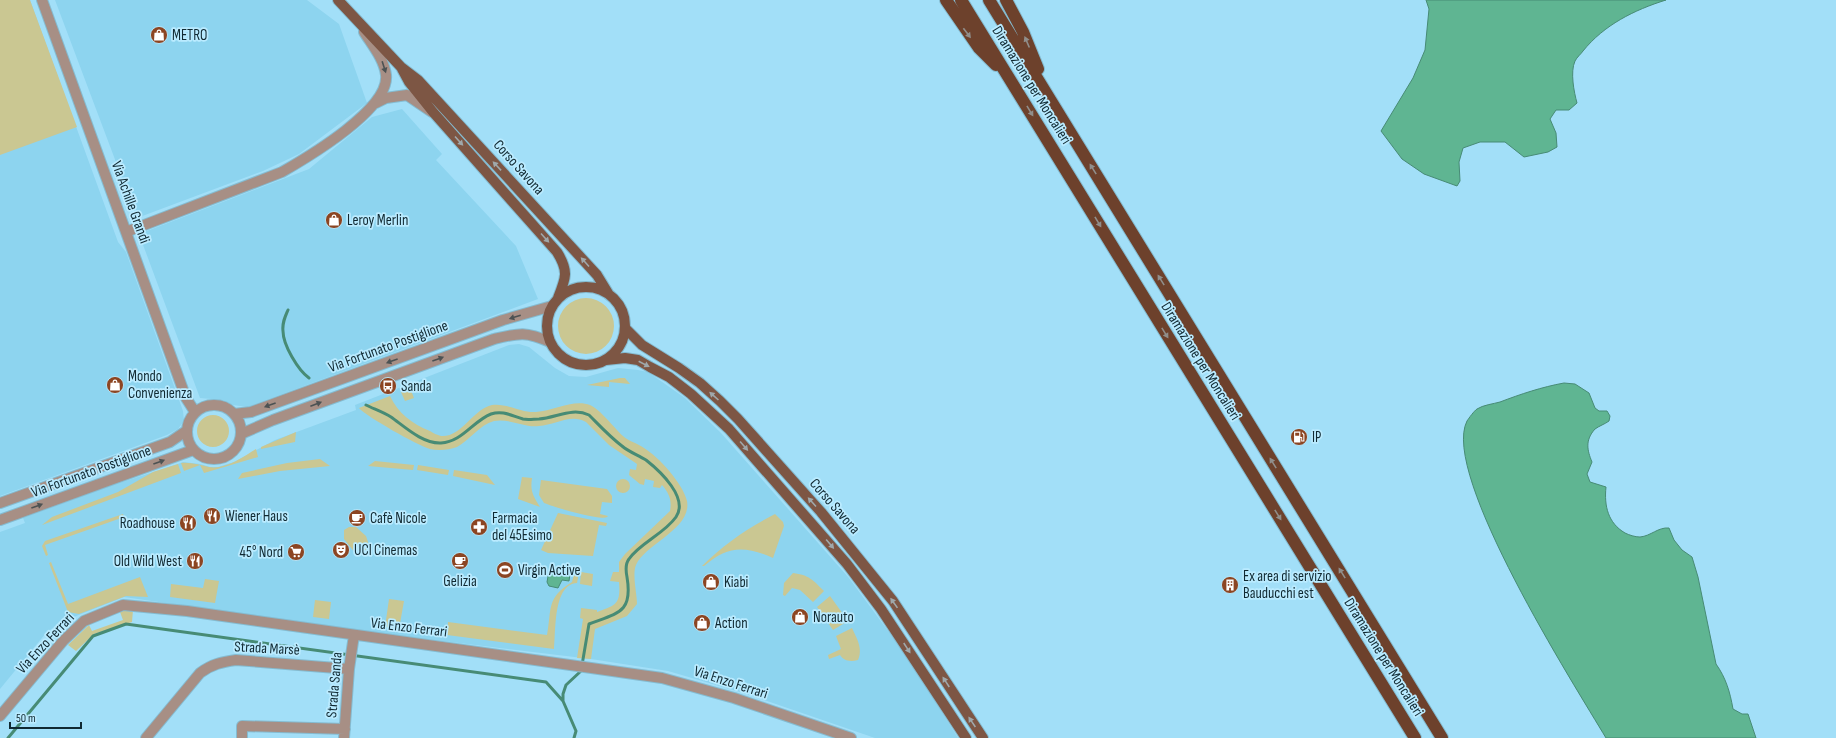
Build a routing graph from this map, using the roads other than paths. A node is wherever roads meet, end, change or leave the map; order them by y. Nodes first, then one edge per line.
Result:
1 (42, 0) edge
2 (338, 0) edge
3 (946, 0) edge
4 (961, 0) edge
5 (989, 0) edge
6 (1006, 0) edge
7 (357, 22) junction
8 (401, 67) junction
9 (1010, 78) junction
10 (1045, 91) junction
11 (376, 103) junction
12 (433, 112) junction
13 (126, 232) junction
14 (608, 293) junction
15 (555, 302) junction
16 (626, 329) junction
17 (550, 342) junction
18 (606, 360) junction
19 (195, 412) junction
20 (234, 414) junction
21 (186, 431) junction
22 (241, 434) junction
23 (193, 450) junction
24 (0, 504) edge
25 (0, 520) edge
26 (354, 635) junction
27 (349, 666) junction
28 (0, 716) edge
29 (345, 733) edge
30 (146, 738) edge
31 (242, 738) edge
32 (851, 738) edge
33 (966, 738) edge
34 (983, 738) edge
35 (1415, 738) edge
36 (1442, 738) edge

1 - 13 street, Via Achille Grandi
2 - 7 main road, Corso Savona
3 -> 9 highway
4 - 9 highway, Diramazione per Moncalieri
5 - 10 highway, Diramazione per Moncalieri
10 -> 6 highway
7 - 8 main road, Corso Savona
7 -> 11 street
8 - 12 main road, Corso Savona
14 -> 8 main road, Corso Savona
9 -> 35 highway, Diramazione per Moncalieri
36 -> 10 highway, Diramazione per Moncalieri
11 - 12 street
11 - 13 street
12 -> 15 main road, Corso Savona
13 - 19 street, Via Achille Grandi
14 - 15 main road, Corso Savona
14 - 16 main road, Corso Savona
15 - 17 main road, Corso Savona
15 -> 20 street, Via Fortunato Postiglione
16 - 18 main road, Corso Savona
34 -> 16 main road, Corso Savona
17 - 18 main road, Corso Savona
22 -> 17 street, Via Fortunato Postiglione
18 -> 33 main road, Corso Savona
19 - 20 street
19 - 21 street
20 - 22 street
21 - 23 street
21 - 24 street, Via Fortunato Postiglione
22 - 23 street
25 -> 23 street, Via Fortunato Postiglione
26 - 27 street, Strada Sanda
26 - 28 street, Via Enzo Ferrari
26 - 32 street, Via Enzo Ferrari
27 - 29 street, Strada Sanda
27 - 30 street, Strada Marsè
29 - 31 street

